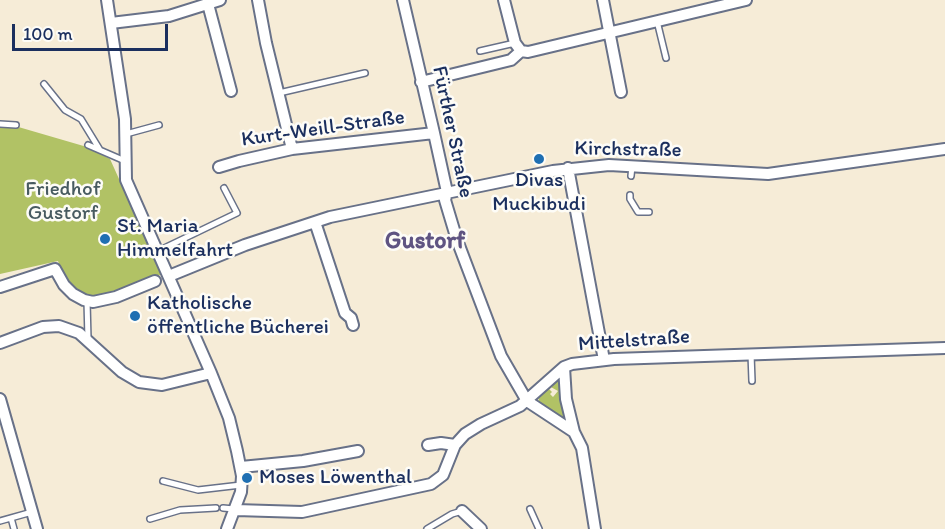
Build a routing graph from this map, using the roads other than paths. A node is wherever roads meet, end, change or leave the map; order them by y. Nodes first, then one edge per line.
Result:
1 (107, 0) edge
2 (220, 0) edge
3 (258, 0) edge
4 (403, 0) edge
5 (504, 0) edge
6 (603, 0) edge
7 (739, 1) edge
8 (208, 4) junction
9 (657, 21) junction
10 (111, 23) junction
11 (610, 32) junction
12 (518, 47) junction
13 (480, 51) dead end
14 (666, 58) dead end
15 (365, 73) dead end
16 (421, 82) junction
17 (44, 84) dead end
18 (231, 91) dead end
19 (621, 92) dead end
20 (278, 93) junction
21 (0, 124) edge
22 (16, 125) dead end
23 (159, 125) dead end
24 (434, 133) junction
25 (126, 134) junction
26 (88, 145) dead end
27 (292, 149) junction
28 (100, 150) junction
29 (945, 150) edge
30 (125, 161) junction
31 (219, 167) dead end
32 (568, 168) junction
33 (224, 188) dead end
34 (447, 192) junction
35 (630, 195) dead end
36 (649, 212) dead end
37 (315, 222) junction
38 (158, 251) junction
39 (169, 276) junction
40 (155, 281) dead end
41 (0, 287) edge
42 (87, 301) junction
43 (353, 325) dead end
44 (88, 340) junction
45 (0, 343) edge
46 (945, 348) edge
47 (751, 354) junction
48 (604, 360) junction
49 (564, 367) junction
50 (211, 373) junction
51 (752, 381) dead end
52 (0, 399) edge
53 (527, 402) junction
54 (574, 432) junction
55 (428, 445) dead end
56 (455, 445) junction
57 (358, 451) dead end
58 (241, 467) junction
59 (163, 481) dead end
60 (241, 485) junction
61 (216, 508) dead end
62 (223, 508) dead end
63 (531, 509) dead end
64 (236, 510) junction
65 (462, 511) joint
66 (32, 512) junction
67 (11, 518) junction
68 (150, 519) dead end
69 (0, 521) edge
70 (14, 529) edge
71 (37, 529) edge
72 (227, 529) edge
73 (427, 529) edge
74 (481, 529) edge
75 (539, 529) edge
76 (595, 529) edge

1 - 10 street
2 - 8 street
3 - 20 street
4 - 16 street, Fürther Straße
5 - 12 street
6 - 11 street
7 - 9 street
8 - 10 street
8 - 18 street
9 - 11 street
9 - 14 lane
10 - 25 street
11 - 12 street
11 - 19 street
12 - 13 lane
12 - 16 street
15 - 20 lane
16 - 24 street, Fürther Straße
17 - 28 lane
20 - 27 street
21 - 22 lane
23 - 25 lane
24 - 27 street, Kurt-Weill-Straße
24 - 34 street, Fürther Straße
25 - 30 street
26 - 28 lane
27 - 31 street, Kurt-Weill-Straße
28 - 30 lane
29 - 32 street, Kirchstraße
30 - 38 street
32 - 34 street, Kirchstraße
32 - 48 street
33 - 38 lane
34 - 37 street, Kirchstraße
34 - 53 street, Fürther Straße
35 - 36 lane
37 - 39 street, Kirchstraße
37 - 43 street
38 - 39 street
39 - 50 street
40 - 42 street
41 - 42 street
42 - 44 lane
44 - 45 street
44 - 50 street
46 - 47 street, Mittelstraße
47 - 48 street, Mittelstraße
47 - 51 lane
48 - 49 street, Mittelstraße
49 - 53 street, Mittelstraße
49 - 54 street
50 - 58 street
52 - 66 street
53 - 54 street
53 - 56 street, Mittelstraße
54 - 76 street
55 - 56 street
56 - 64 street, Mittelstraße
57 - 58 street
58 - 60 street
59 - 60 lane
60 - 64 street
61 - 68 lane
62 - 64 lane
63 - 75 lane
64 - 72 street
65 - 73 lane
65 - 74 street
66 - 67 lane
66 - 71 street
67 - 69 lane
67 - 70 lane

